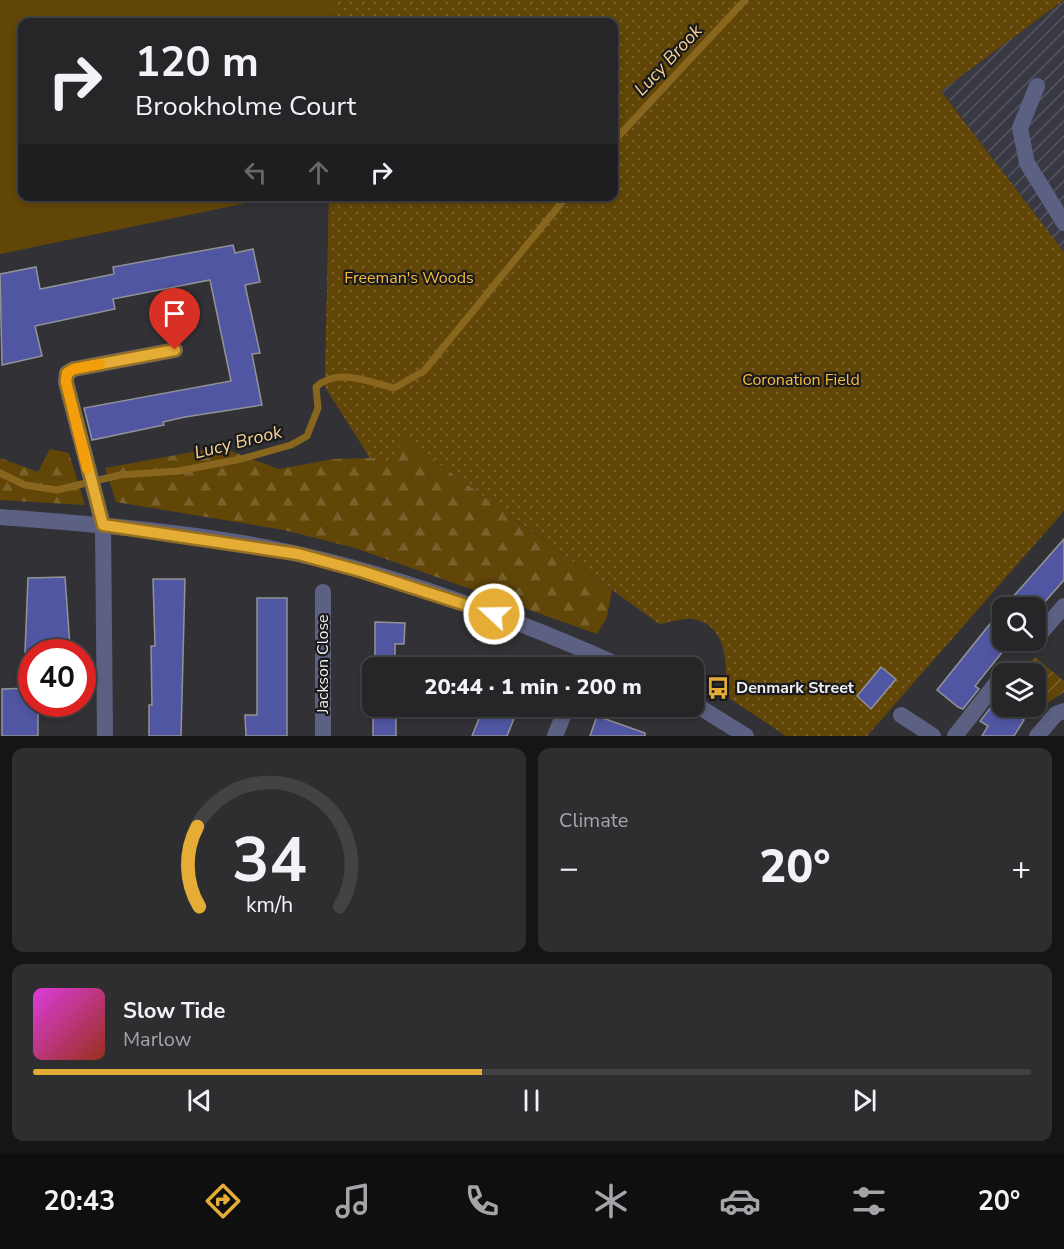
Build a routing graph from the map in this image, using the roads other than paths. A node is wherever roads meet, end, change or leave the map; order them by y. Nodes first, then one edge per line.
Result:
1 (1037, 86) dead end
2 (1064, 223) edge
3 (175, 350) dead end
4 (0, 517) edge
5 (103, 525) junction
6 (323, 592) dead end
7 (1064, 606) edge
8 (1046, 627) edge
9 (580, 657) edge
10 (992, 689) edge
11 (704, 710) edge
12 (1064, 711) edge
13 (901, 715) dead end
14 (563, 717) edge
15 (105, 736) edge
16 (323, 736) edge
17 (555, 736) edge
18 (746, 736) edge
19 (933, 736) edge
20 (955, 736) edge
21 (1036, 736) edge

1 - 2 street
3 - 5 street
4 - 5 street
5 - 9 street
5 - 15 street
6 - 16 street, Jackson Close
7 - 8 street
10 - 20 street
11 - 18 street
12 - 21 street
13 - 19 street
14 - 17 street

